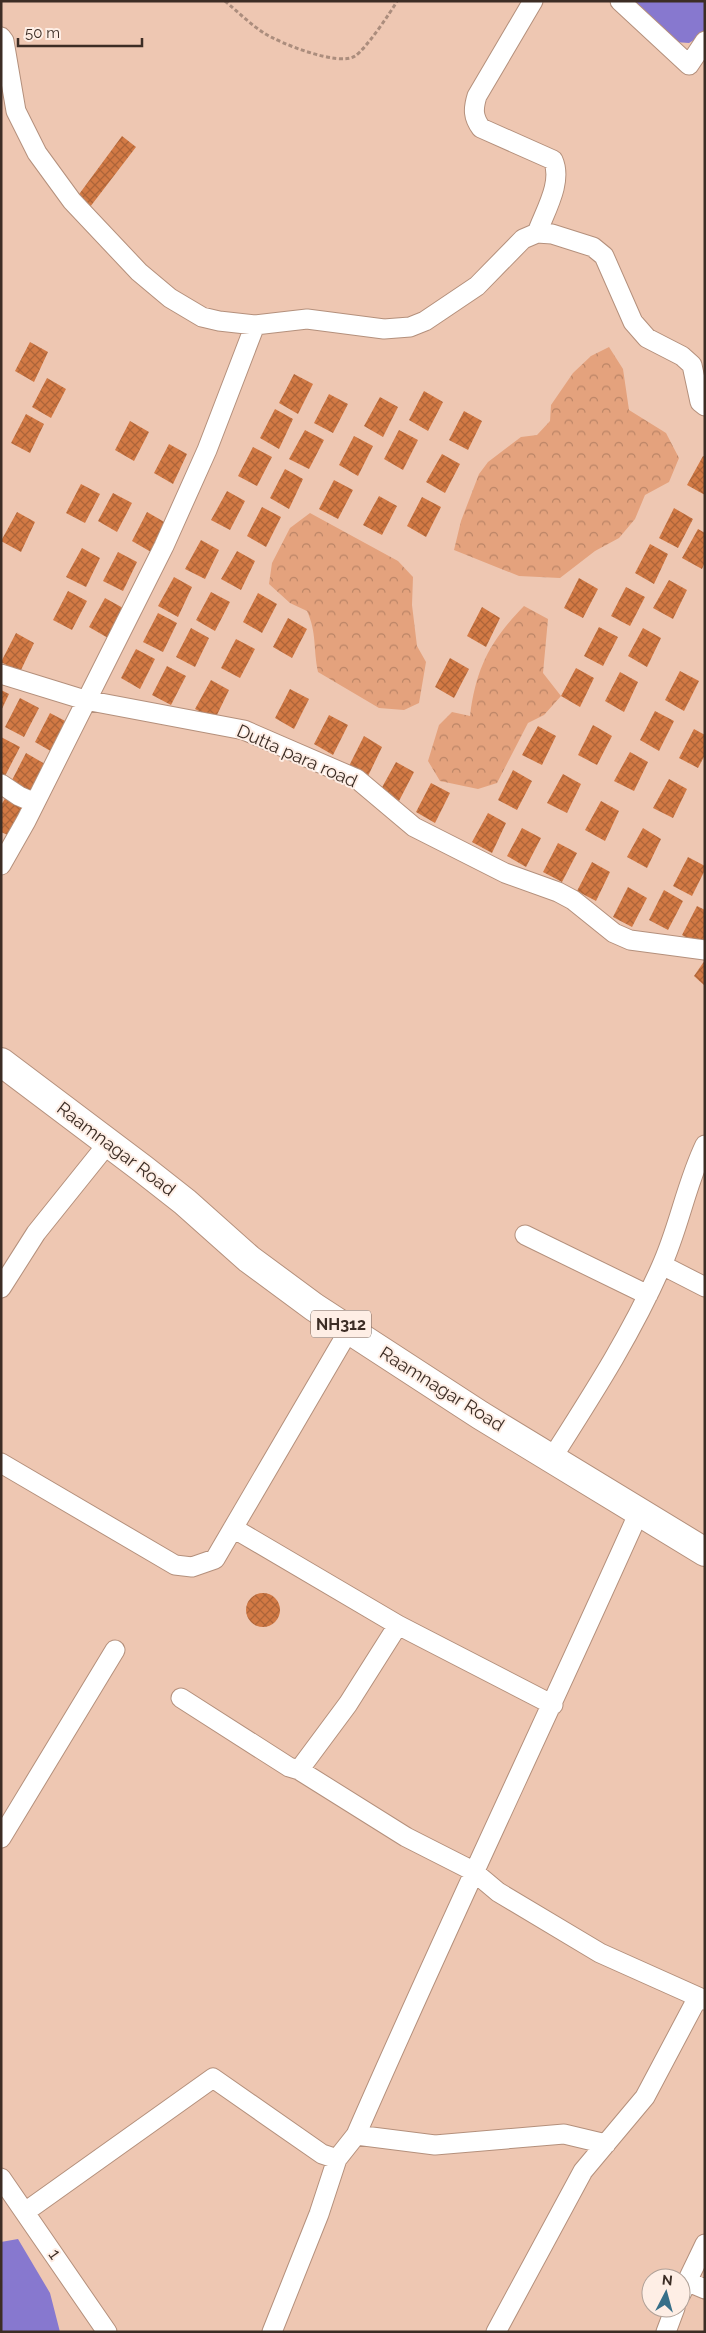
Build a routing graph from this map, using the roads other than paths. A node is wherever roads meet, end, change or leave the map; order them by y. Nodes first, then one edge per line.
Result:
1 (533, 1) edge
2 (620, 1) edge
3 (1, 37) edge
4 (705, 41) edge
5 (537, 232) junction
6 (255, 325) junction
7 (705, 406) edge
8 (1, 674) edge
9 (86, 700) junction
10 (1, 784) edge
11 (35, 803) junction
12 (1, 864) edge
13 (705, 950) edge
14 (1, 1062) edge
15 (109, 1142) junction
16 (705, 1145) edge
17 (525, 1235) dead end
18 (662, 1265) junction
19 (705, 1287) edge
20 (1, 1288) edge
21 (648, 1295) junction
22 (349, 1330) junction
23 (552, 1458) junction
24 (1, 1463) edge
25 (639, 1512) junction
26 (233, 1528) junction
27 (705, 1552) edge
28 (398, 1625) junction
29 (115, 1650) dead end
30 (181, 1698) dead end
31 (553, 1705) junction
32 (299, 1770) junction
33 (1, 1838) edge
34 (473, 1871) junction
35 (701, 1998) edge
36 (356, 2135) junction
37 (606, 2144) junction
38 (337, 2159) junction
39 (1, 2178) edge
40 (24, 2212) junction
41 (705, 2244) edge
42 (691, 2273) edge
43 (691, 2288) edge
44 (705, 2289) edge
45 (671, 2318) edge
46 (107, 2332) edge
47 (272, 2332) edge
48 (496, 2332) edge
49 (666, 2332) edge

1 - 5 street
2 - 4 street
3 - 6 street
5 - 6 street
5 - 7 street
6 - 9 street
8 - 9 street, Dutta para road
9 - 11 street
9 - 13 street, Dutta para road
10 - 11 street
11 - 12 street
14 - 15 highway, Raamnagar Road / NH312
15 - 20 street
15 - 22 highway, Raamnagar Road / NH312
16 - 18 street
17 - 21 street
18 - 19 street
18 - 21 street
21 - 23 street
22 - 23 highway, Raamnagar Road / NH312
22 - 26 street
23 - 25 highway, Raamnagar Road / NH312
24 - 26 street
25 - 27 highway, Raamnagar Road / NH312
25 - 31 street
26 - 28 street
28 - 31 street
28 - 32 street
29 - 33 street
30 - 32 street
31 - 34 street
32 - 34 street
34 - 35 street
34 - 36 street
35 - 37 street
36 - 37 street
36 - 38 street
37 - 48 street
38 - 40 street
38 - 47 street
39 - 40 street, 1
40 - 46 street, 1
41 - 42 street
43 - 44 street
45 - 49 street

